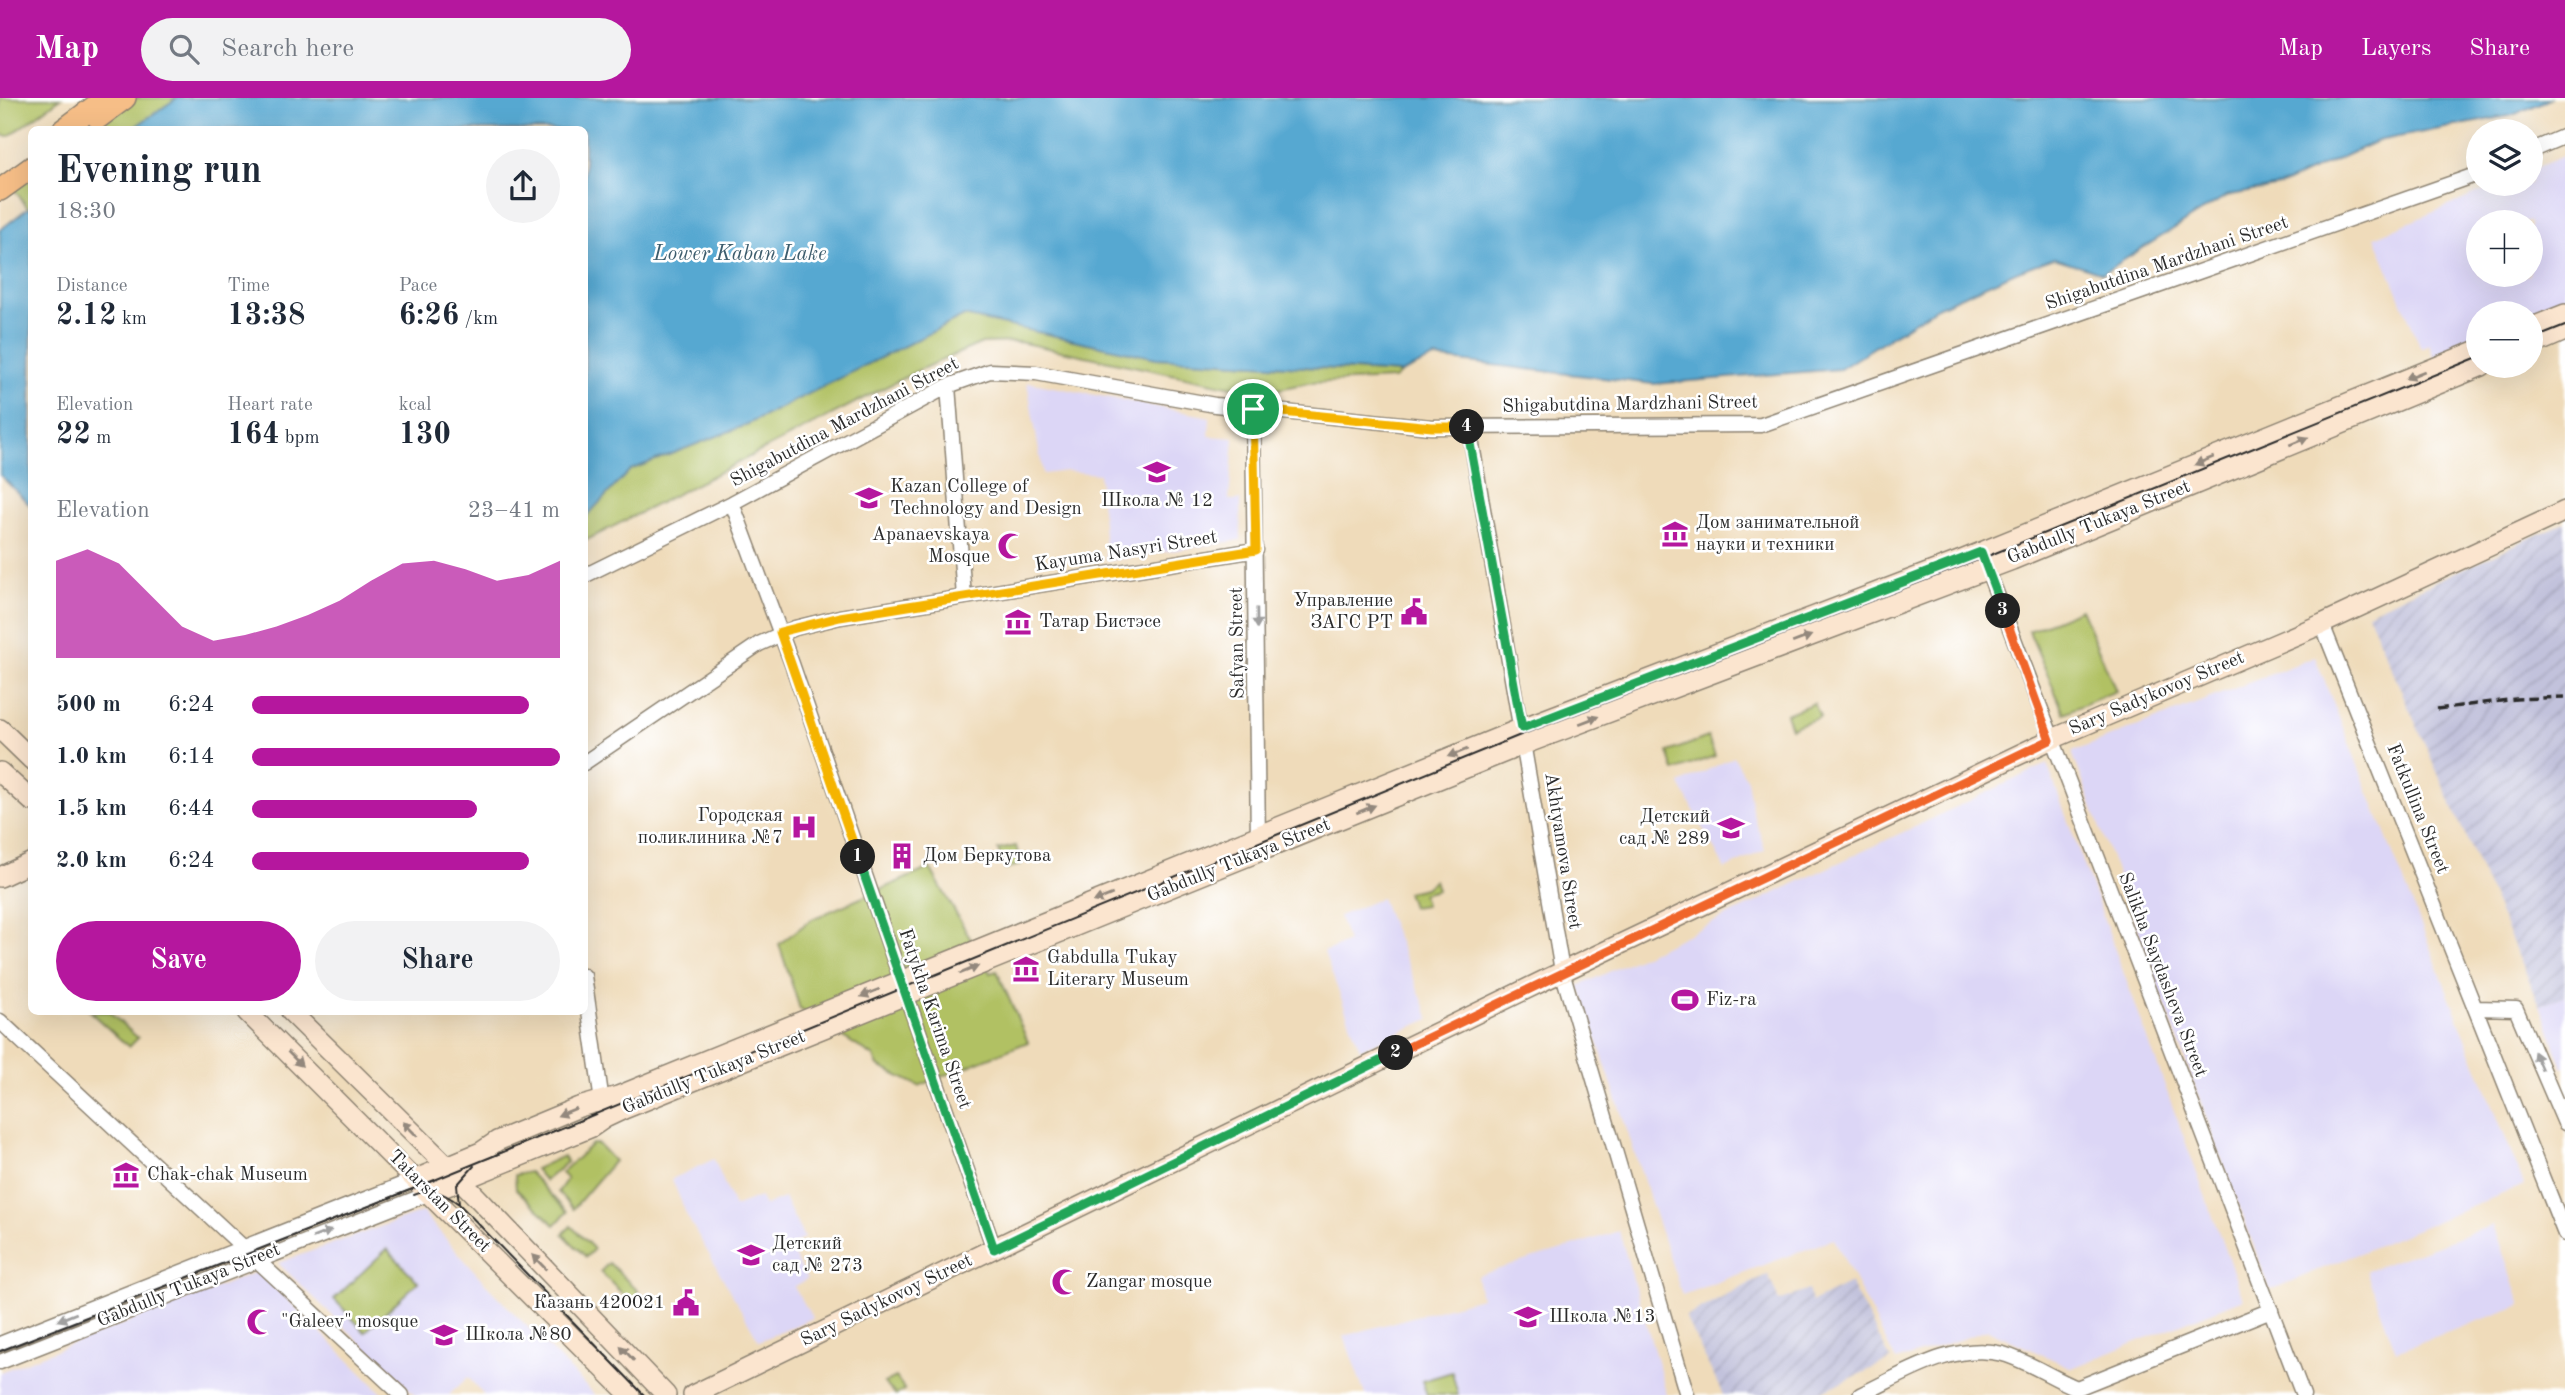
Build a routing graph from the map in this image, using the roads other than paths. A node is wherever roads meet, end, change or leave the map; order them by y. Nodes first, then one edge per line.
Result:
1 (106, 98) edge
2 (125, 98) edge
3 (69, 126) edge
4 (87, 126) edge
5 (2565, 136) edge
6 (2543, 145) edge
7 (28, 156) edge
8 (28, 170) edge
9 (0, 176) edge
10 (2466, 178) edge
11 (0, 190) edge
12 (2565, 314) edge
13 (2543, 323) edge
14 (2565, 331) edge
15 (2543, 340) edge
16 (2466, 355) edge
17 (2466, 372) edge
18 (948, 386) junction
19 (1253, 409) junction
20 (1469, 427) junction
21 (732, 503) junction
22 (2565, 511) edge
23 (1256, 550) junction
24 (1984, 561) junction
25 (588, 574) edge
26 (964, 597) junction
27 (2322, 624) junction
28 (780, 632) junction
29 (0, 729) edge
30 (1523, 736) junction
31 (2050, 740) junction
32 (28, 756) edge
33 (588, 760) edge
34 (0, 772) edge
35 (28, 797) edge
36 (1258, 845) junction
37 (28, 864) edge
38 (0, 877) edge
39 (1562, 971) junction
40 (903, 988) junction
41 (588, 1003) edge
42 (2476, 1008) junction
43 (250, 1015) edge
44 (294, 1015) edge
45 (0, 1021) edge
46 (604, 1109) junction
47 (2565, 1123) edge
48 (453, 1173) junction
49 (423, 1186) junction
50 (2565, 1234) edge
51 (244, 1246) junction
52 (994, 1249) junction
53 (258, 1258) junction
54 (2271, 1310) junction
55 (0, 1344) edge
56 (0, 1362) edge
57 (402, 1395) edge
58 (630, 1395) edge
59 (666, 1395) edge
60 (692, 1395) edge
61 (1687, 1395) edge
62 (1860, 1395) edge
63 (2303, 1395) edge

1 - 3 main road
2 - 4 main road
5 - 6 street
7 - 9 main road
8 - 11 main road
10 - 20 street, Shigabutdina Mardzhani Street
12 - 13 main road
14 - 15 main road
16 -> 24 main road, Gabdully Tukaya Street
24 -> 17 main road, Gabdully Tukaya Street
18 - 19 street, Shigabutdina Mardzhani Street
18 - 21 street, Shigabutdina Mardzhani Street
18 - 26 street
19 - 20 street, Shigabutdina Mardzhani Street
19 - 23 street, Safyan Street
20 - 30 street, Akhtyamova Street
21 - 25 street, Shigabutdina Mardzhani Street
21 - 28 street, Fatykha Karima Street
22 - 27 main road, Sary Sadykovoy Street
23 - 26 street, Kayuma Nasyri Street
23 -> 36 street, Safyan Street
24 - 30 main road, Gabdully Tukaya Street
24 - 31 street, Salikha Saydasheva Street
26 - 28 street, Kayuma Nasyri Street
27 - 31 main road, Sary Sadykovoy Street
27 - 42 street, Fatkullina Street
28 - 33 street, Kayuma Nasyri Street
28 - 40 street, Fatykha Karima Street
29 - 32 main road
30 - 36 main road, Gabdully Tukaya Street
30 - 39 street, Akhtyamova Street
31 - 39 main road, Sary Sadykovoy Street
31 - 54 street, Salikha Saydasheva Street
34 - 35 main road
36 - 40 main road, Gabdully Tukaya Street
37 - 38 main road
39 - 52 main road, Sary Sadykovoy Street
39 - 61 street, Akhtyamova Street
40 - 46 main road, Gabdully Tukaya Street
40 - 52 street, Fatykha Karima Street
41 - 46 street
47 -> 42 street
42 - 50 street, Fatkullina Street
43 -> 49 main road, Tatarstan Street
48 -> 44 main road, Tatarstan Street
45 - 51 street
46 - 48 main road, Gabdully Tukaya Street
48 - 49 main road, Gabdully Tukaya Street
59 -> 48 main road, Tatarstan Street
49 - 51 street, Gabdully Tukaya Street
53 -> 49 street, Gabdully Tukaya Street
49 - 58 main road, Tatarstan Street
51 - 53 street
51 -> 55 street, Gabdully Tukaya Street
52 - 60 main road, Sary Sadykovoy Street
53 - 56 street, Gabdully Tukaya Street
53 - 57 street
54 - 62 street
54 - 63 street, Salikha Saydasheva Street

